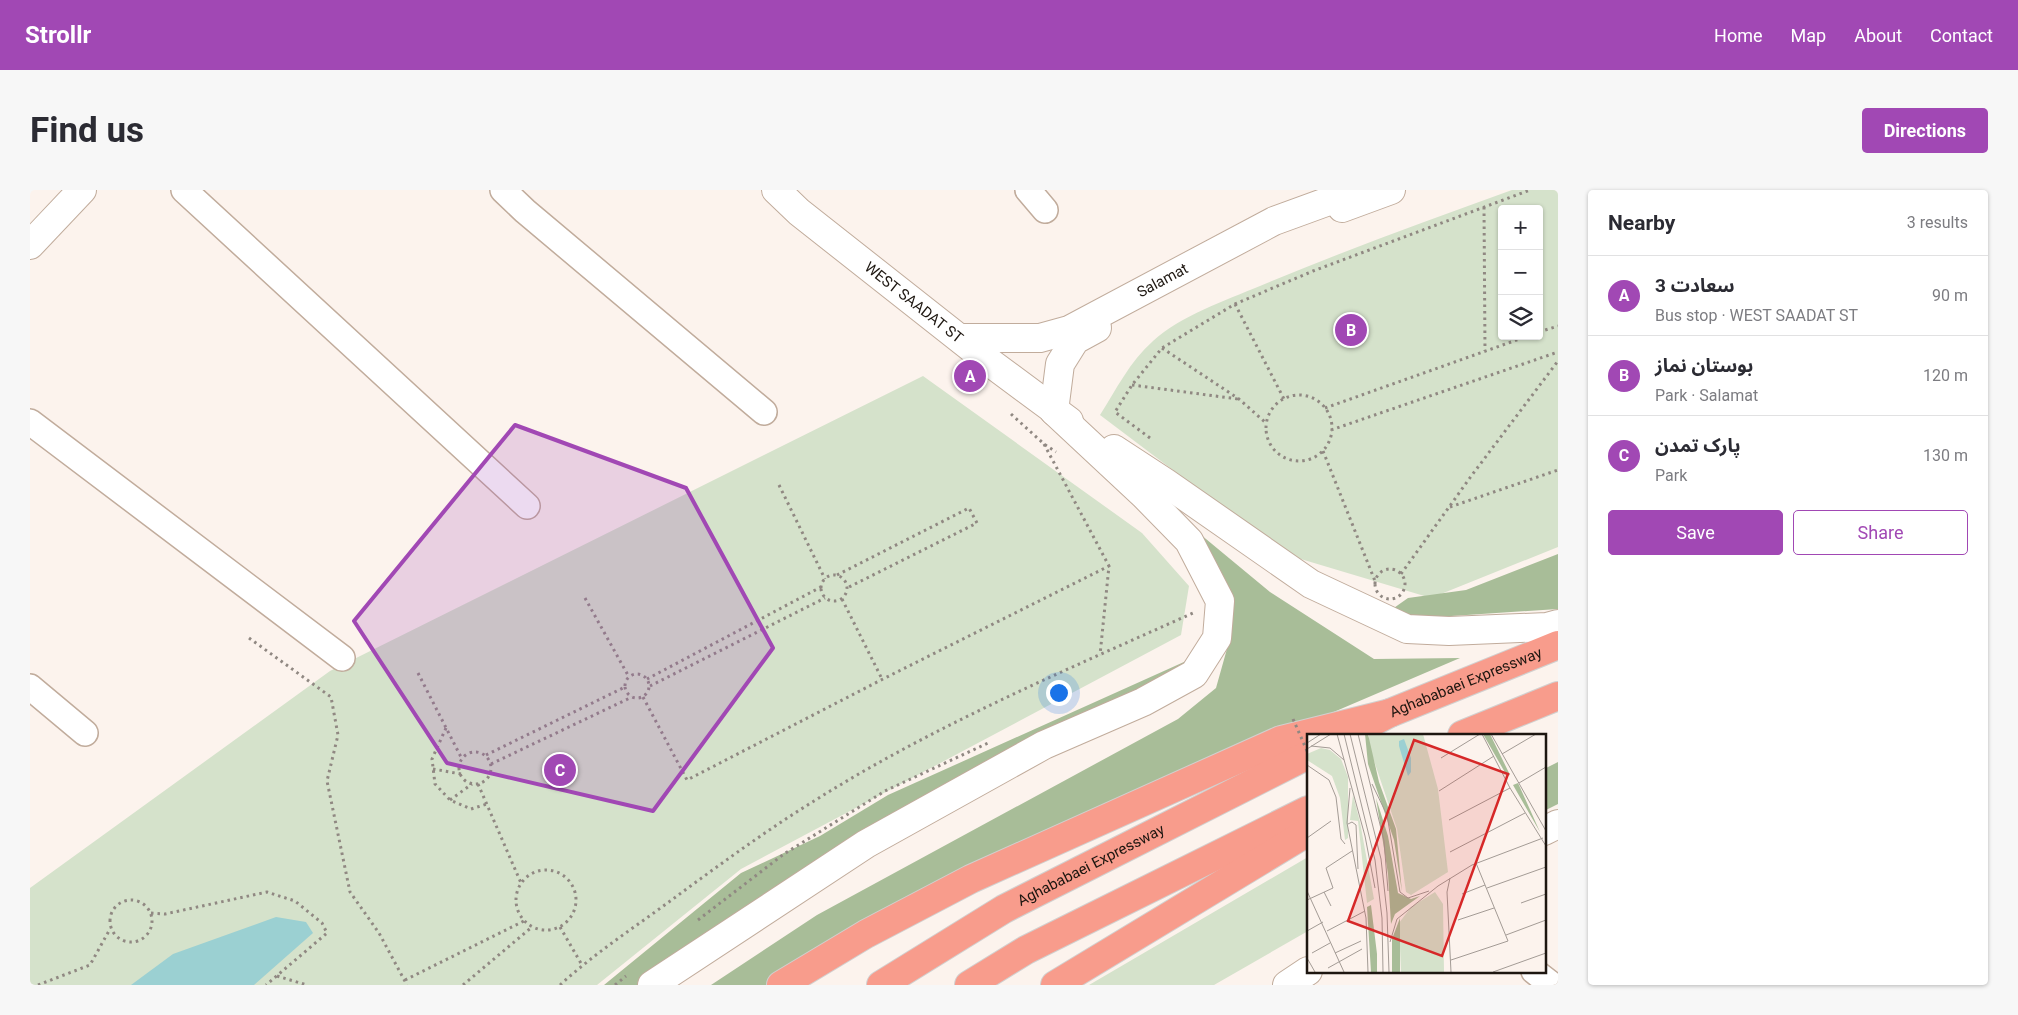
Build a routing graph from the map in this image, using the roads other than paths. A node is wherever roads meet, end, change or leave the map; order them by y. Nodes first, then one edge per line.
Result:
1 (184, 190) edge
2 (503, 190) edge
3 (776, 190) edge
4 (1028, 190) edge
5 (1359, 190) edge
6 (1391, 190) edge
7 (70, 195) edge
8 (1045, 210) dead end
9 (30, 245) edge
10 (960, 338) junction
11 (1054, 411) junction
12 (764, 412) dead end
13 (30, 422) edge
14 (527, 506) dead end
15 (1558, 624) edge
16 (1558, 645) edge
17 (342, 658) dead end
18 (30, 687) edge
19 (1558, 696) edge
20 (1558, 702) edge
21 (1390, 713) junction
22 (85, 733) dead end
23 (1350, 734) edge
24 (1464, 734) edge
25 (1495, 734) edge
26 (1307, 755) edge
27 (1307, 810) edge
28 (1558, 824) edge
29 (1546, 830) edge
30 (1307, 833) edge
31 (1307, 972) edge
32 (1535, 972) edge
33 (652, 985) edge
34 (781, 985) edge
35 (881, 985) edge
36 (969, 985) edge
37 (1055, 985) edge
38 (1287, 985) edge
39 (1552, 985) edge

1 - 14 street
2 - 12 street
3 - 10 street, WEST SAADAT ST
4 - 8 street
5 - 10 street, Salamat
6 - 11 street, Salamat
7 - 9 street
10 - 11 street, WEST SAADAT ST
11 - 15 street
11 - 33 street
13 - 17 street
16 - 21 highway, Aghababaei Expressway
18 - 22 street
19 - 24 highway
20 - 25 highway
21 - 23 highway, Aghababaei Expressway
21 - 34 highway
26 - 35 highway, Aghababaei Expressway
27 - 36 highway
28 - 29 street
30 - 37 highway
31 - 38 street
32 - 39 street

